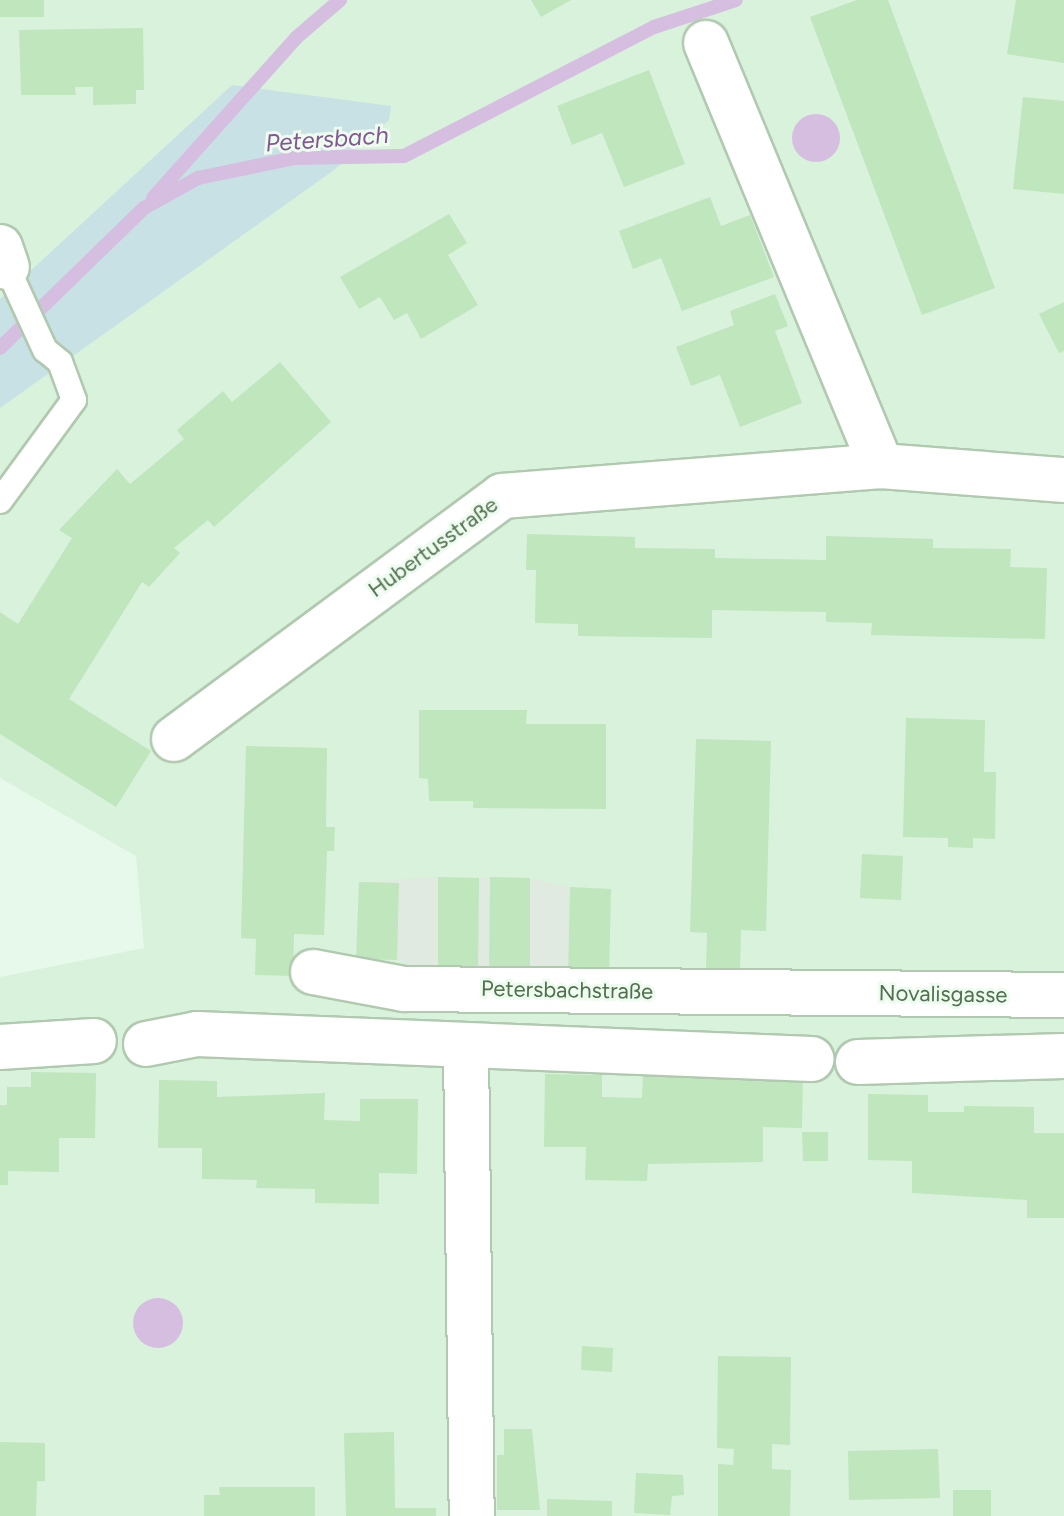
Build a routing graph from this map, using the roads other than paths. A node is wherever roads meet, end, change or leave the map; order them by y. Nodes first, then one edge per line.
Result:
1 (706, 43) dead end
2 (3, 257) edge
3 (881, 466) junction
4 (1064, 480) edge
5 (0, 501) edge
6 (174, 739) dead end
7 (313, 972) dead end
8 (823, 993) joint
9 (1064, 995) edge
10 (94, 1041) dead end
11 (146, 1044) dead end
12 (0, 1047) edge
13 (466, 1047) junction
14 (1064, 1056) edge
15 (811, 1059) dead end
16 (858, 1062) dead end
17 (472, 1516) edge

1 - 3 street
2 - 5 lane
3 - 4 street, Hubertusstraße
3 - 6 street, Hubertusstraße
7 - 8 street, Petersbachstraße
8 - 9 street, Novalisgasse
10 - 12 street
11 - 13 street
13 - 15 street
13 - 17 street
14 - 16 street

